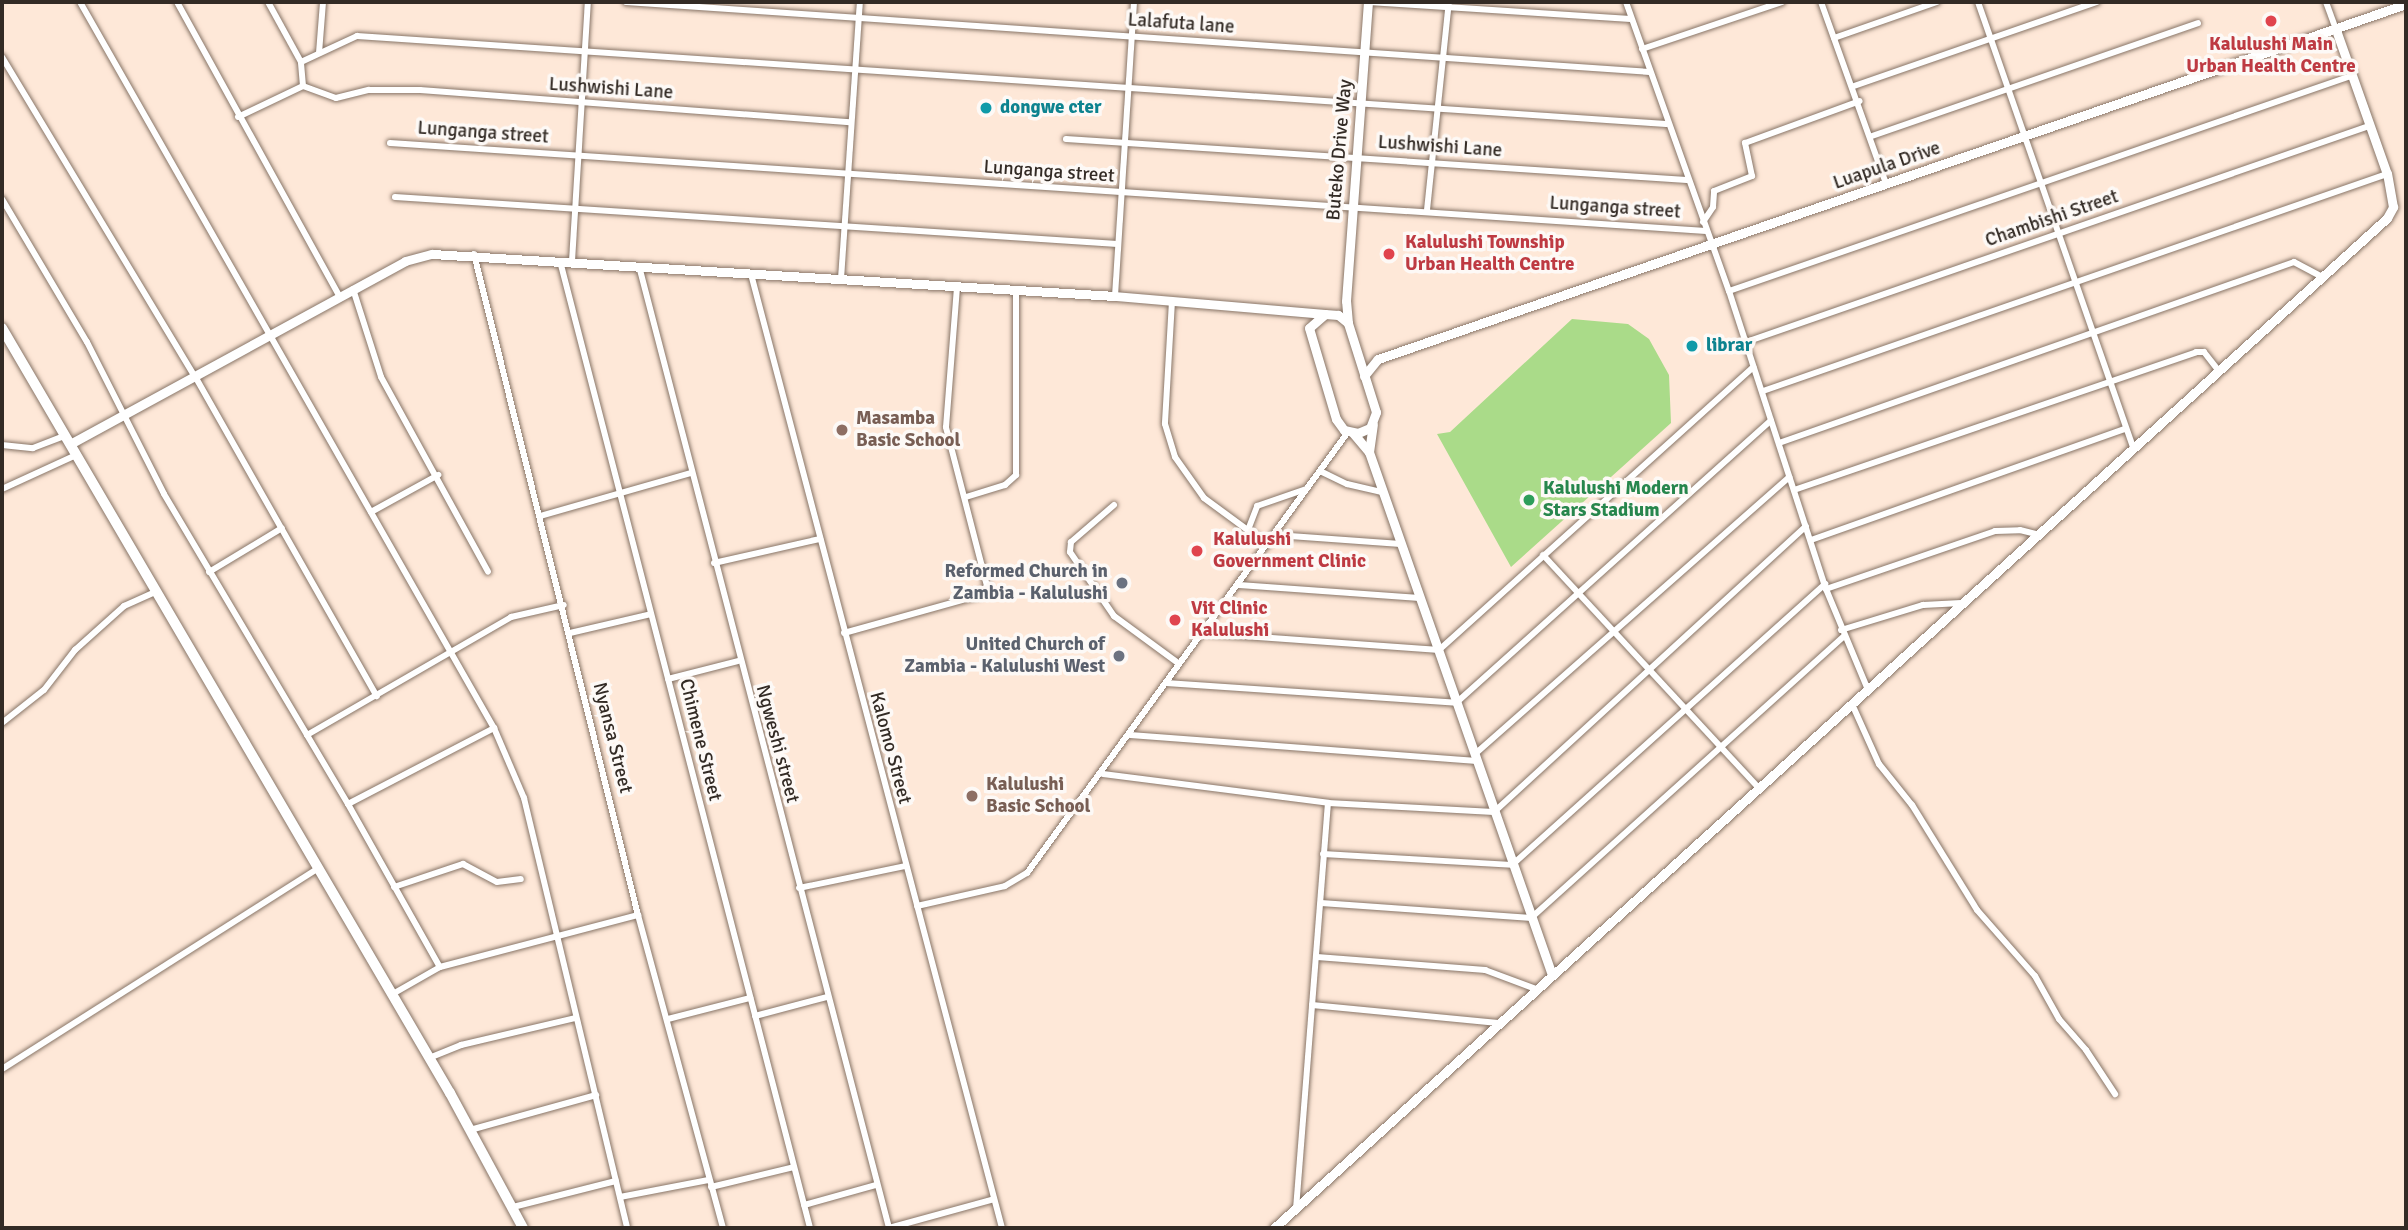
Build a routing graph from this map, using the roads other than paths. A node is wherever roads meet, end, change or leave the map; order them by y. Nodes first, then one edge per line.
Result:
1 (80, 2) edge
2 (177, 2) edge
3 (268, 2) edge
4 (323, 2) edge
5 (588, 2) edge
6 (626, 2) edge
7 (860, 2) edge
8 (1134, 2) edge
9 (1369, 2) edge
10 (1626, 2) edge
11 (1782, 2) edge
12 (1821, 2) edge
13 (1937, 2) edge
14 (1978, 2) edge
15 (2097, 2) edge
16 (2326, 2) edge
17 (1449, 4) edge
18 (2406, 4) edge
19 (859, 15) junction
20 (1630, 19) junction
21 (2198, 23) dead end
22 (2336, 30) junction
23 (1131, 37) junction
24 (1834, 38) junction
25 (1992, 38) junction
26 (1642, 49) junction
27 (587, 51) junction
28 (319, 53) junction
29 (1366, 53) junction
30 (2, 57) edge
31 (1444, 58) junction
32 (301, 62) junction
33 (855, 69) junction
34 (1650, 72) junction
35 (2351, 76) junction
36 (303, 86) junction
37 (1854, 86) junction
38 (1126, 89) junction
39 (2011, 90) junction
40 (1860, 101) junction
41 (583, 103) junction
42 (1361, 106) junction
43 (1438, 111) junction
44 (238, 117) junction
45 (850, 122) junction
46 (1666, 124) junction
47 (2369, 126) junction
48 (1872, 136) junction
49 (2025, 136) junction
50 (1066, 139) dead end
51 (1122, 140) junction
52 (390, 143) dead end
53 (579, 155) junction
54 (1357, 157) junction
55 (1435, 163) junction
56 (2387, 174) junction
57 (848, 175) junction
58 (1687, 180) junction
59 (2040, 184) junction
60 (1886, 185) junction
61 (1119, 192) junction
62 (395, 197) dead end
63 (2, 199) edge
64 (574, 207) junction
65 (1352, 209) junction
66 (1427, 210) junction
67 (1703, 222) junction
68 (844, 227) junction
69 (1706, 231) junction
70 (2058, 234) junction
71 (1117, 244) junction
72 (1711, 245) junction
73 (474, 253) junction
74 (559, 260) junction
75 (572, 261) junction
76 (639, 266) junction
77 (751, 274) junction
78 (2322, 276) junction
79 (841, 279) junction
80 (2075, 282) junction
81 (957, 286) junction
82 (352, 289) junction
83 (1016, 291) junction
84 (1729, 291) junction
85 (1115, 296) junction
86 (340, 297) junction
87 (1172, 301) junction
88 (1346, 301) junction
89 (1290, 311) junction
90 (1334, 313) junction
91 (1323, 314) junction
92 (1348, 323) junction
93 (2, 328) edge
94 (1309, 328) junction
95 (2093, 332) junction
96 (271, 336) junction
97 (1746, 342) junction
98 (1356, 351) junction
99 (1378, 359) junction
100 (1753, 367) junction
101 (2219, 371) junction
102 (1364, 376) junction
103 (196, 378) junction
104 (2111, 381) junction
105 (1763, 391) junction
106 (124, 417) junction
107 (1771, 420) junction
108 (1373, 424) junction
109 (2125, 429) junction
110 (1351, 433) junction
111 (67, 440) junction
112 (1779, 443) junction
113 (2, 445) edge
114 (2135, 450) junction
115 (1369, 452) junction
116 (76, 455) junction
117 (1320, 471) junction
118 (691, 473) junction
119 (438, 475) junction
120 (1790, 477) junction
121 (2, 489) edge
122 (1308, 489) junction
123 (1794, 490) junction
124 (620, 491) junction
125 (1383, 492) junction
126 (966, 497) junction
127 (1114, 505) dead end
128 (370, 512) junction
129 (540, 516) junction
130 (1806, 526) junction
131 (282, 528) junction
132 (1248, 530) junction
133 (1276, 535) junction
134 (2040, 535) junction
135 (820, 539) junction
136 (1811, 540) junction
137 (1401, 544) junction
138 (1268, 545) junction
139 (1544, 555) junction
140 (714, 563) junction
141 (209, 572) junction
142 (488, 572) dead end
143 (1239, 585) junction
144 (1826, 586) junction
145 (157, 591) junction
146 (1579, 594) junction
147 (1420, 598) junction
148 (1965, 603) junction
149 (564, 605) junction
150 (651, 614) junction
151 (1617, 632) junction
152 (570, 633) junction
153 (844, 633) junction
154 (1202, 633) junction
155 (1842, 633) junction
156 (1439, 650) junction
157 (449, 651) junction
158 (738, 661) junction
159 (1178, 663) junction
160 (1652, 668) junction
161 (668, 678) junction
162 (1166, 683) junction
163 (1868, 690) junction
164 (377, 696) junction
165 (1456, 704) junction
166 (1852, 704) junction
167 (1685, 707) junction
168 (2, 723) edge
169 (494, 728) junction
170 (307, 734) junction
171 (1130, 735) junction
172 (1720, 746) junction
173 (1476, 758) junction
174 (1103, 774) junction
175 (1759, 788) junction
176 (1328, 803) junction
177 (348, 804) junction
178 (1494, 812) junction
179 (1323, 854) junction
180 (1511, 864) junction
181 (905, 866) junction
182 (316, 870) junction
183 (521, 878) dead end
184 (394, 887) junction
185 (799, 888) junction
186 (1321, 903) junction
187 (917, 906) junction
188 (638, 915) junction
189 (1531, 918) junction
190 (557, 936) junction
191 (1317, 957) junction
192 (440, 967) junction
193 (1552, 975) junction
194 (1536, 989) junction
195 (391, 995) junction
196 (827, 997) junction
197 (750, 998) junction
198 (1312, 1005) junction
199 (755, 1016) junction
200 (575, 1018) junction
201 (668, 1019) junction
202 (1498, 1023) junction
203 (429, 1058) junction
204 (2, 1069) edge
205 (2115, 1094) dead end
206 (596, 1095) junction
207 (470, 1130) junction
208 (794, 1167) junction
209 (615, 1181) junction
210 (709, 1183) junction
211 (876, 1185) junction
212 (620, 1197) junction
213 (994, 1199) junction
214 (804, 1205) junction
215 (513, 1207) junction
216 (1296, 1209) junction
217 (523, 1228) edge
218 (628, 1228) edge
219 (723, 1228) edge
220 (810, 1228) edge
221 (889, 1228) edge
222 (1002, 1228) edge
223 (1274, 1228) edge

1 - 96 street
2 - 44 street
3 - 32 street
4 - 28 street
5 - 27 street
6 - 19 street, Lalafuta lane
7 - 19 street
8 - 23 street
9 - 17 street
9 - 29 street, Buteko Drive Way
10 - 20 street
11 - 26 street
12 - 24 street
13 - 24 street
14 - 25 street
15 - 25 street
16 - 22 street
17 - 20 street
17 - 31 street
18 - 22 street, Luapula Drive
19 - 23 street, Lalafuta lane
19 - 33 street
20 - 26 street
21 - 39 street
22 - 35 street
22 - 49 street, Luapula Drive
23 - 29 street, Lalafuta lane
23 - 38 street
24 - 37 street
25 - 37 street
25 - 39 street
26 - 34 street
27 - 28 street
27 - 33 street
27 - 41 street
28 - 32 street
29 - 31 street, Lalafuta lane
29 - 42 street, Buteko Drive Way
30 - 103 street
31 - 34 street, Lalafuta lane
31 - 43 street
32 - 36 street
33 - 38 street
33 - 45 street
34 - 46 street
35 - 47 street
35 - 59 street
36 - 41 street, Lushwishi Lane
36 - 44 street
37 - 40 street
38 - 42 street
38 - 51 street
39 - 48 street
39 - 49 street
40 - 48 street
40 - 67 street
41 - 45 street, Lushwishi Lane
41 - 53 street
42 - 43 street
42 - 54 street, Buteko Drive Way
43 - 46 street
43 - 55 street
44 - 86 street
45 - 57 street
46 - 58 street
47 - 56 street
47 - 70 street, Chambishi Street
48 - 60 street
49 - 59 street
49 - 60 street, Luapula Drive
50 - 51 street, Lushwishi Lane
51 - 54 street, Lushwishi Lane
51 - 61 street
52 - 53 street, Lunganga street
53 - 57 street, Lunganga street
53 - 64 street
54 - 55 street, Lushwishi Lane
54 - 65 street, Buteko Drive Way
55 - 58 street, Lushwishi Lane
55 - 66 street
56 - 78 street
56 - 80 street
57 - 61 street, Lunganga street
57 - 68 street
58 - 67 street
59 - 70 street
59 - 84 street
60 - 72 street, Luapula Drive
61 - 65 street, Lunganga street
61 - 71 street
62 - 64 street
63 - 106 street
64 - 68 street
64 - 75 street
65 - 66 street, Lunganga street
65 - 88 street, Buteko Drive Way
66 - 69 street, Lunganga street
67 - 69 street
68 - 71 street
68 - 79 street
69 - 72 street
70 - 80 street
70 - 97 street, Chambishi Street
71 - 85 street
72 - 84 street
72 - 99 street, Luapula Drive
73 - 74 street
73 - 82 street
73 - 129 street, Nyansa Street
74 - 75 street
74 - 124 street, Chimene Street
75 - 76 street
76 - 77 street
76 - 118 street, Ngweshi street
77 - 79 street
77 - 135 street, Kalomo Street
78 - 95 street
78 - 101 street
79 - 81 street
80 - 95 street
80 - 105 street
81 - 83 street
81 - 126 street
82 - 86 street
82 - 119 street
83 - 85 street
83 - 126 street
84 - 97 street
85 - 87 street
86 - 96 street
87 - 89 street
87 - 132 street
88 - 90 street
88 - 92 street, Buteko Drive Way
89 - 91 street
89 - 94 street
90 - 91 street
90 - 92 street
91 - 94 street
92 - 98 street, Buteko Drive Way
93 - 111 main road
94 - 110 street
95 - 104 street
95 - 112 street
96 - 103 street
96 - 128 street
97 - 100 street
98 - 99 street
98 - 102 street, Buteko Drive Way
99 - 102 street
100 - 105 street
100 - 139 street
101 - 104 street
101 - 114 street
102 - 108 street, Buteko Drive Way
103 - 106 street
103 - 131 street
104 - 109 street
104 - 123 street
105 - 107 street
106 - 111 street
106 - 141 street
107 - 112 street
107 - 146 street
108 - 110 street
108 - 115 street, Buteko Drive Way
109 - 114 street
109 - 136 street
110 - 115 street
110 - 117 street
111 - 113 street
111 - 116 main road
112 - 120 street
114 - 134 street
115 - 125 street
116 - 121 street
116 - 145 main road
117 - 122 street
117 - 125 street
118 - 124 street
118 - 140 street, Ngweshi street
119 - 128 street
119 - 142 street
120 - 123 street
120 - 151 street
122 - 132 street
122 - 133 street
123 - 130 street
124 - 129 street
124 - 150 street, Chimene Street
125 - 137 street
126 - 153 street
127 - 159 street
128 - 157 street
129 - 149 street, Nyansa Street
130 - 136 street
130 - 160 street
131 - 141 street
131 - 164 street
132 - 138 street
133 - 137 street
133 - 138 street
134 - 144 street
134 - 148 street
135 - 140 street
135 - 153 street, Kalomo Street
136 - 144 street
137 - 147 street
138 - 143 street
139 - 146 street
139 - 156 street
140 - 158 street, Ngweshi street
141 - 170 street
143 - 147 street
143 - 154 street
144 - 155 street
144 - 167 street
145 - 168 street
145 - 182 main road
146 - 151 street
146 - 165 street
147 - 156 street
148 - 155 street
148 - 163 street
149 - 152 street, Nyansa Street
149 - 157 street
150 - 152 street
150 - 161 street, Chimene Street
151 - 160 street
151 - 173 street
152 - 188 street, Nyansa Street
153 - 181 street, Kalomo Street
154 - 156 street
154 - 159 street
155 - 163 street
155 - 172 street
156 - 165 street
157 - 164 street
157 - 169 street
158 - 161 street
158 - 185 street, Ngweshi street
159 - 162 street
160 - 167 street
160 - 178 street
161 - 197 street, Chimene Street
162 - 165 street
162 - 171 street
163 - 166 street
164 - 170 street
165 - 173 street
166 - 175 street
166 - 205 street
167 - 172 street
167 - 180 street
169 - 177 street
169 - 190 street
170 - 177 street
171 - 173 street
171 - 174 street
172 - 175 street
172 - 189 street
173 - 178 street
174 - 176 street
174 - 187 street
175 - 193 street
176 - 178 street
176 - 179 street
177 - 184 street
178 - 180 street
179 - 180 street
179 - 186 street
180 - 189 street
181 - 185 street
181 - 187 street, Kalomo Street
182 - 195 main road
182 - 204 street
183 - 184 street
184 - 192 street
185 - 196 street, Ngweshi street
186 - 189 street
186 - 191 street
187 - 213 street, Kalomo Street
188 - 190 street
188 - 201 street, Nyansa Street
189 - 193 street
190 - 192 street
190 - 200 street
191 - 194 street
191 - 198 street
192 - 195 street
193 - 194 street
194 - 202 street
195 - 203 main road
196 - 199 street
196 - 211 street, Ngweshi street
197 - 199 street, Chimene Street
197 - 201 street
198 - 202 street
198 - 216 street
199 - 208 street, Chimene Street
200 - 203 street
200 - 206 street
201 - 210 street, Nyansa Street
202 - 216 street
203 - 207 main road
206 - 207 street
206 - 209 street
207 - 215 main road
208 - 210 street
208 - 214 street, Chimene Street
209 - 212 street
209 - 215 street
210 - 212 street
210 - 219 street, Nyansa Street
211 - 214 street
211 - 221 street, Ngweshi street
212 - 218 street
213 - 221 street
213 - 222 street, Kalomo Street
214 - 220 street, Chimene Street
215 - 217 main road
216 - 223 street

